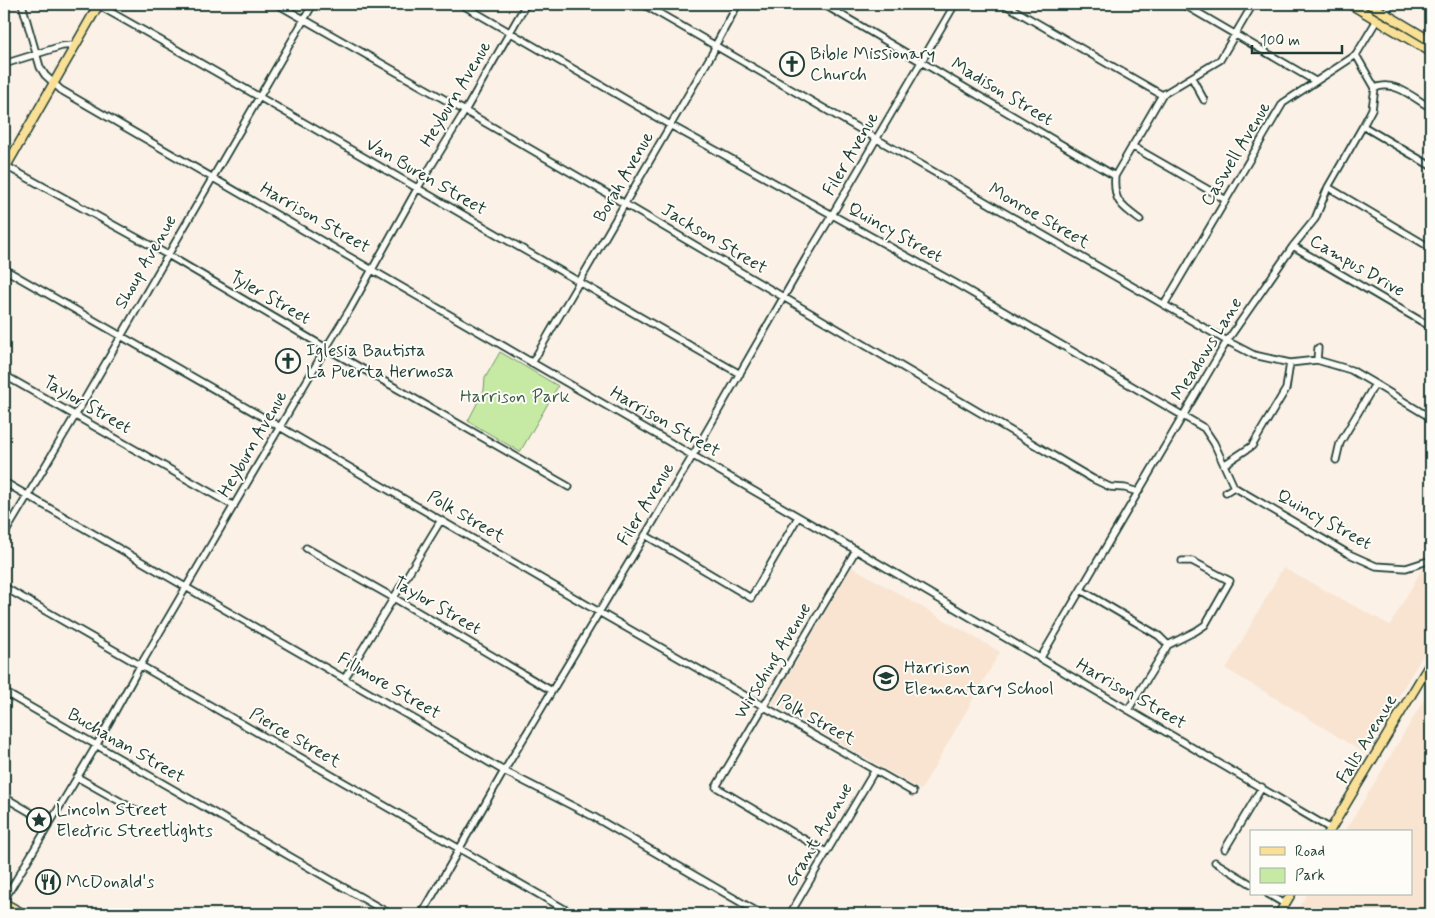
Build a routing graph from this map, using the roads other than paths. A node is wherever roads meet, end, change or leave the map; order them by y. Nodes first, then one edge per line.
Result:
1 (22, 4) edge
2 (277, 4) edge
3 (313, 4) edge
4 (462, 4) edge
5 (526, 4) edge
6 (643, 4) edge
7 (738, 4) edge
8 (823, 4) edge
9 (955, 4) edge
10 (1004, 4) edge
11 (1183, 4) edge
12 (1253, 4) edge
13 (1350, 4) edge
14 (1369, 4) edge
15 (1391, 4) edge
16 (99, 5) edge
17 (1385, 13) junction
18 (305, 20) junction
19 (1377, 20) junction
20 (510, 32) junction
21 (1235, 34) junction
22 (1431, 41) edge
23 (75, 45) junction
24 (715, 46) junction
25 (1431, 52) edge
26 (36, 54) junction
27 (1356, 56) junction
28 (922, 62) junction
29 (4, 64) edge
30 (1192, 78) junction
31 (1315, 81) junction
32 (54, 83) junction
33 (1375, 88) junction
34 (1162, 95) junction
35 (260, 97) junction
36 (1204, 100) dead end
37 (1431, 108) edge
38 (465, 110) junction
39 (670, 125) junction
40 (1363, 126) junction
41 (876, 140) junction
42 (1132, 146) junction
43 (1431, 166) edge
44 (5, 167) edge
45 (1115, 176) junction
46 (214, 177) junction
47 (1328, 187) junction
48 (417, 189) junction
49 (1226, 200) junction
50 (625, 204) junction
51 (832, 216) junction
52 (1140, 220) dead end
53 (1293, 246) junction
54 (1431, 248) edge
55 (168, 256) junction
56 (4, 269) edge
57 (373, 269) junction
58 (580, 283) junction
59 (784, 298) junction
60 (1164, 305) junction
61 (1431, 327) edge
62 (122, 336) junction
63 (1227, 341) junction
64 (326, 348) junction
65 (1318, 348) dead end
66 (1317, 360) junction
67 (1290, 363) junction
68 (532, 364) junction
69 (740, 374) junction
70 (4, 375) edge
71 (1375, 384) junction
72 (1183, 415) junction
73 (75, 416) junction
74 (1431, 418) edge
75 (280, 427) junction
76 (692, 456) junction
77 (1336, 460) dead end
78 (1225, 464) junction
79 (4, 482) edge
80 (569, 487) dead end
81 (1234, 487) junction
82 (1138, 492) junction
83 (1226, 492) dead end
84 (28, 496) junction
85 (234, 506) junction
86 (798, 517) junction
87 (441, 520) junction
88 (4, 535) edge
89 (645, 536) junction
90 (306, 548) dead end
91 (856, 550) junction
92 (1431, 560) edge
93 (1182, 561) dead end
94 (4, 587) edge
95 (187, 587) junction
96 (1081, 590) junction
97 (394, 598) junction
98 (599, 612) junction
99 (1168, 645) junction
100 (1040, 659) junction
101 (1431, 662) edge
102 (140, 666) junction
103 (345, 678) junction
104 (552, 691) junction
105 (4, 692) edge
106 (763, 707) junction
107 (1128, 710) junction
108 (96, 746) junction
109 (874, 770) junction
110 (504, 771) junction
111 (77, 778) junction
112 (1262, 787) junction
113 (912, 792) dead end
114 (4, 797) edge
115 (137, 811) dead end
116 (49, 823) junction
117 (1330, 830) edge
118 (1225, 849) dead end
119 (460, 850) junction
120 (826, 852) junction
121 (1215, 862) dead end
122 (1250, 883) edge
123 (1271, 896) edge
124 (1290, 896) edge
125 (4, 901) edge
126 (1285, 904) junction
127 (24, 914) edge
128 (390, 914) edge
129 (422, 914) edge
130 (573, 914) edge
131 (761, 914) edge
132 (790, 914) edge
133 (1279, 914) edge

1 - 26 street, Harrison Street
2 - 18 street, Jackson Street
3 - 18 street, Shoup Avenue
4 - 20 street, Quincy Street
5 - 20 street, Heyburn Avenue
6 - 24 street, Monroe Street
7 - 24 street, Borah Avenue
8 - 28 street, Madison Street
9 - 28 street, Filer Avenue
10 - 34 street
11 - 21 street
12 - 21 street
13 - 19 main road
14 - 17 main road
15 - 17 street
16 - 23 main road
16 - 35 street, Van Buren Street
17 - 22 main road
18 - 35 street, Shoup Avenue
18 - 38 street, Jackson Street
19 - 25 main road
19 - 27 street, Caswell Avenue
20 - 38 street, Heyburn Avenue
20 - 39 street, Quincy Street
21 - 30 street
21 - 31 street
23 - 26 street
23 - 32 main road
24 - 39 street, Borah Avenue
24 - 41 street, Monroe Street
26 - 29 street
26 - 32 street, Harrison Street
27 - 31 street, Caswell Avenue
27 - 33 street
28 - 41 street, Filer Avenue
28 - 45 street, Madison Street
30 - 34 street
30 - 36 street
31 - 49 street, Caswell Avenue
32 - 44 main road
32 - 46 street, Harrison Street
33 - 37 street
33 - 40 street, Meadows Lane
34 - 42 street
35 - 46 street, Shoup Avenue
35 - 48 street, Van Buren Street
38 - 48 street, Heyburn Avenue
38 - 50 street, Jackson Street
39 - 50 street, Borah Avenue
39 - 51 street, Quincy Street
40 - 43 street
40 - 47 street, Meadows Lane
41 - 51 street, Filer Avenue
41 - 60 street, Monroe Street
42 - 45 street
42 - 49 street
44 - 55 street, Tyler Street
45 - 52 street
46 - 55 street, Shoup Avenue
46 - 57 street, Harrison Street
47 - 53 street, Meadows Lane
47 - 54 street
48 - 57 street, Heyburn Avenue
48 - 58 street, Van Buren Street
49 - 60 street, Caswell Avenue
50 - 58 street, Borah Avenue
50 - 59 street, Jackson Street
51 - 59 street, Filer Avenue
51 - 72 street, Quincy Street
53 - 61 street, Campus Drive
53 - 63 street, Meadows Lane
55 - 62 street, Shoup Avenue
55 - 64 street, Tyler Street
56 - 62 street, Polk Street
57 - 64 street, Heyburn Avenue
57 - 68 street, Harrison Street
58 - 68 street, Borah Avenue
58 - 69 street, Van Buren Street
59 - 69 street, Filer Avenue
59 - 82 street, Jackson Street
60 - 63 street, Monroe Street
62 - 73 street, Shoup Avenue
62 - 75 street, Polk Street
63 - 67 street, Monroe Street
63 - 72 street, Meadows Lane
64 - 75 street, Heyburn Avenue
64 - 80 street, Tyler Street
65 - 66 street
66 - 67 street, Monroe Street
66 - 71 street, Monroe Street
67 - 78 street
68 - 76 street, Harrison Street
69 - 76 street, Filer Avenue
70 - 73 street, Taylor Street
71 - 74 street, Monroe Street
71 - 77 street
72 - 78 street, Quincy Street
72 - 82 street, Meadows Lane
73 - 84 street, Shoup Avenue
73 - 85 street, Taylor Street
75 - 85 street, Heyburn Avenue
75 - 87 street, Polk Street
76 - 86 street, Harrison Street
76 - 89 street, Filer Avenue
78 - 81 street, Quincy Street
79 - 84 street, Fillmore Street
81 - 83 street
81 - 92 street, Quincy Street
82 - 96 street, Meadows Lane
84 - 88 street, Shoup Avenue
84 - 95 street, Fillmore Street
85 - 95 street, Heyburn Avenue
86 - 89 street
86 - 91 street, Harrison Street
87 - 97 street
87 - 98 street, Polk Street
89 - 98 street, Filer Avenue
90 - 97 street, Taylor Street
91 - 100 street, Harrison Street
91 - 106 street, Wirsching Avenue
93 - 99 street
94 - 102 street, Pierce Street
95 - 102 street, Heyburn Avenue
95 - 103 street, Fillmore Street
96 - 99 street
96 - 100 street, Meadows Lane
97 - 103 street
97 - 104 street, Taylor Street
98 - 104 street, Filer Avenue
98 - 106 street, Polk Street
99 - 107 street
100 - 107 street, Harrison Street
101 - 117 main road, Falls Avenue
102 - 108 street, Heyburn Avenue
102 - 119 street, Pierce Street
103 - 110 street, Fillmore Street
104 - 110 street, Filer Avenue
105 - 108 street, Buchanan Street
106 - 109 street, Polk Street
106 - 120 street, Wirsching Avenue
107 - 112 street, Harrison Street
108 - 111 street, Heyburn Avenue
108 - 128 street, Buchanan Street
109 - 113 street, Polk Street
109 - 120 street, Grant Avenue
110 - 119 street, Filer Avenue
110 - 131 street, Fillmore Street
111 - 115 street
111 - 116 street, Heyburn Avenue
112 - 117 street, Harrison Street
112 - 118 street
114 - 116 street
116 - 125 street, Heyburn Avenue
119 - 129 street, Filer Avenue
119 - 130 street, Pierce Street
120 - 132 street, Grant Avenue
121 - 122 street
123 - 126 street
124 - 126 main road
125 - 127 main road
126 - 133 main road

